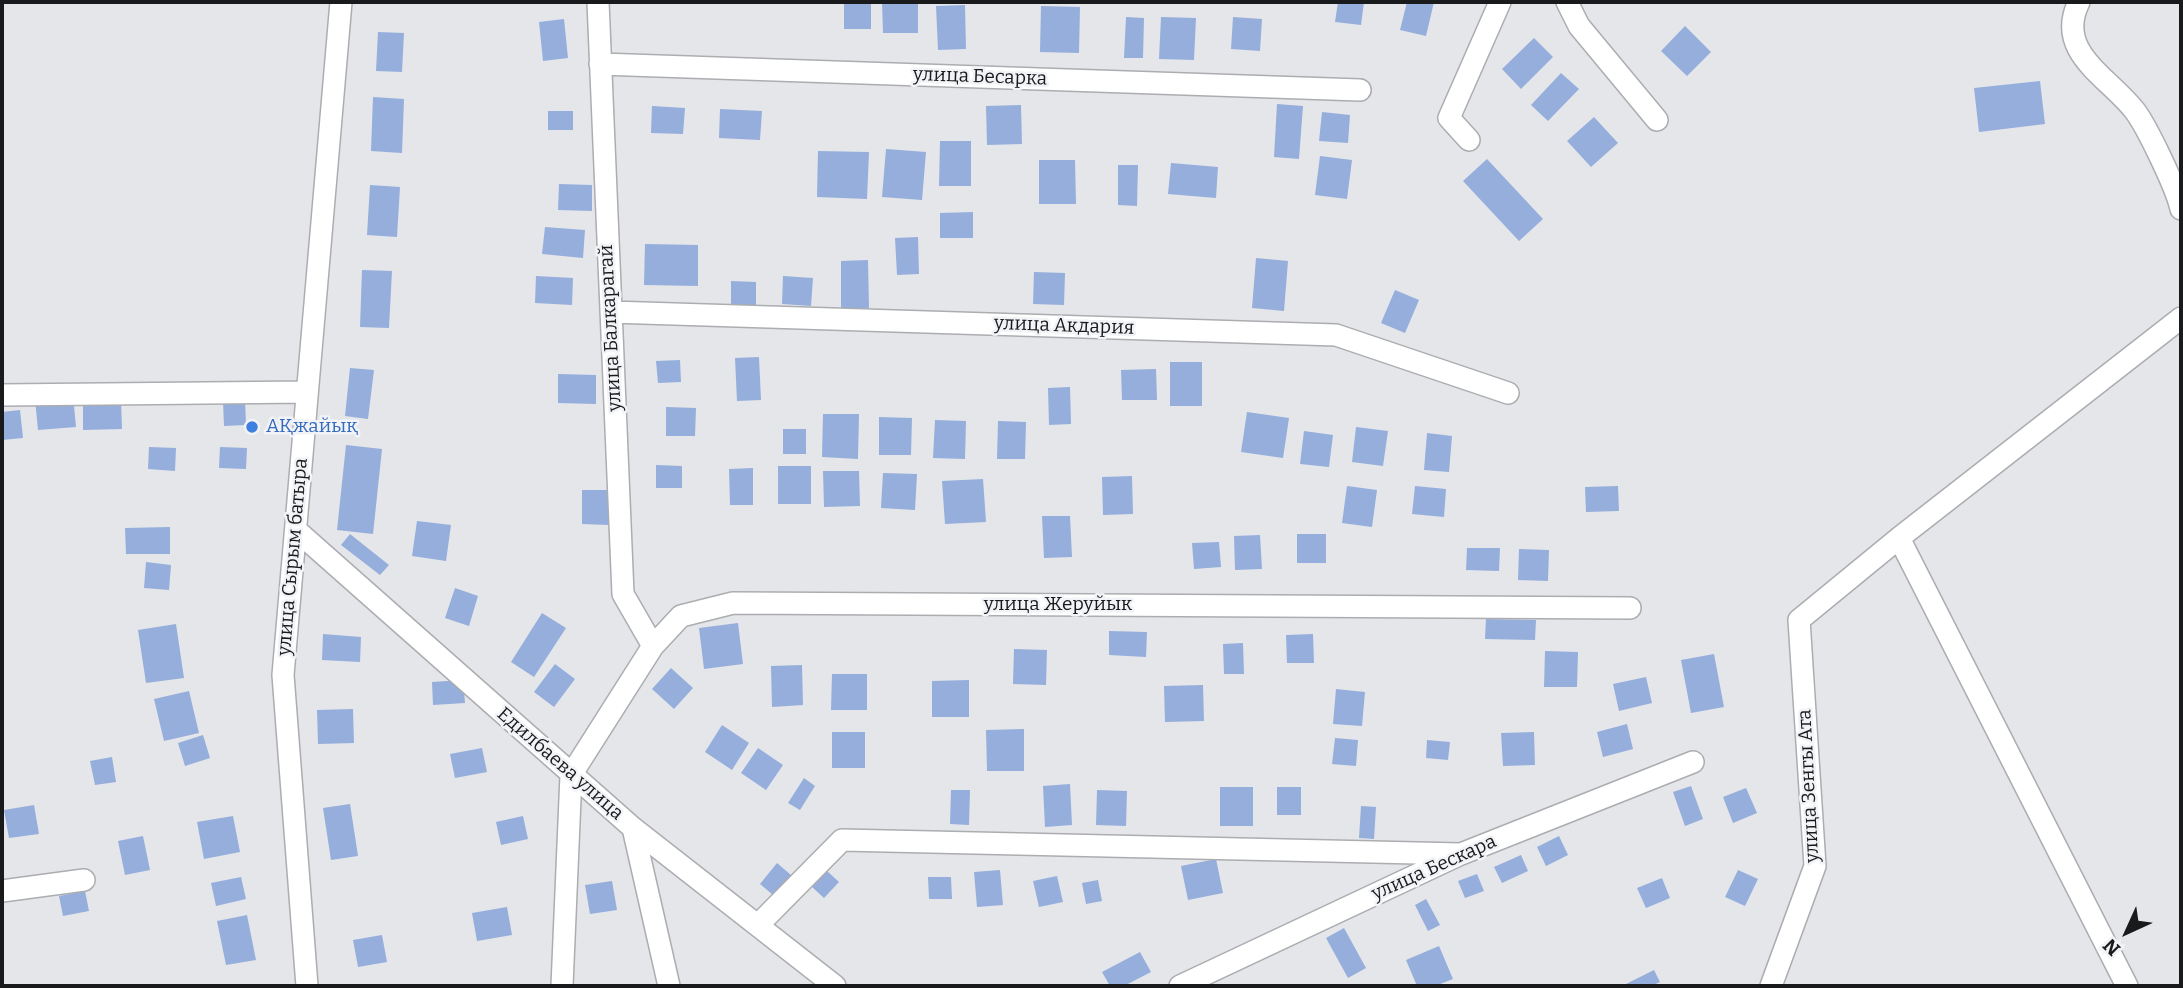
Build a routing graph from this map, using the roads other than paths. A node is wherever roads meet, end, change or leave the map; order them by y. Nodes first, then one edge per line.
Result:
1 (341, 2) edge
2 (598, 2) edge
3 (1500, 2) edge
4 (1567, 2) edge
5 (2079, 2) edge
6 (600, 64) junction
7 (1360, 90) dead end
8 (1657, 120) dead end
9 (1469, 140) dead end
10 (2181, 209) edge
11 (611, 312) junction
12 (2181, 318) edge
13 (307, 392) junction
14 (1508, 393) dead end
15 (2, 395) edge
16 (296, 530) junction
17 (1899, 538) junction
18 (1630, 608) dead end
19 (653, 646) junction
20 (1693, 762) dead end
21 (571, 775) junction
22 (633, 828) junction
23 (1461, 854) junction
24 (84, 880) dead end
25 (2, 891) edge
26 (759, 924) junction
27 (307, 986) edge
28 (562, 986) edge
29 (669, 986) edge
30 (835, 986) edge
31 (1180, 986) edge
32 (1771, 986) edge
33 (2127, 986) edge

1 - 13 street, улица Сырым батыра
2 - 6 street, улица Балкарагай
3 - 9 street
4 - 8 street
5 - 10 street
6 - 7 street, улица Бесарка
6 - 11 street, улица Балкарагай
11 - 14 street, улица Акдария
11 - 19 street, улица Балкарагай
12 - 17 street
13 - 15 street
13 - 16 street, улица Сырым батыра
16 - 21 street, Едилбаева улица
16 - 27 street, улица Сырым батыра
17 - 32 street, улица Зенгы Ата
17 - 33 street
18 - 19 street, улица Жеруйык
19 - 21 street, улица Жеруйык
20 - 23 street, улица Бескара
21 - 22 street, Едилбаева улица
21 - 28 street
22 - 26 street, Едилбаева улица
22 - 29 street
23 - 26 street
23 - 31 street, улица Бескара
24 - 25 street
26 - 30 street, Едилбаева улица

